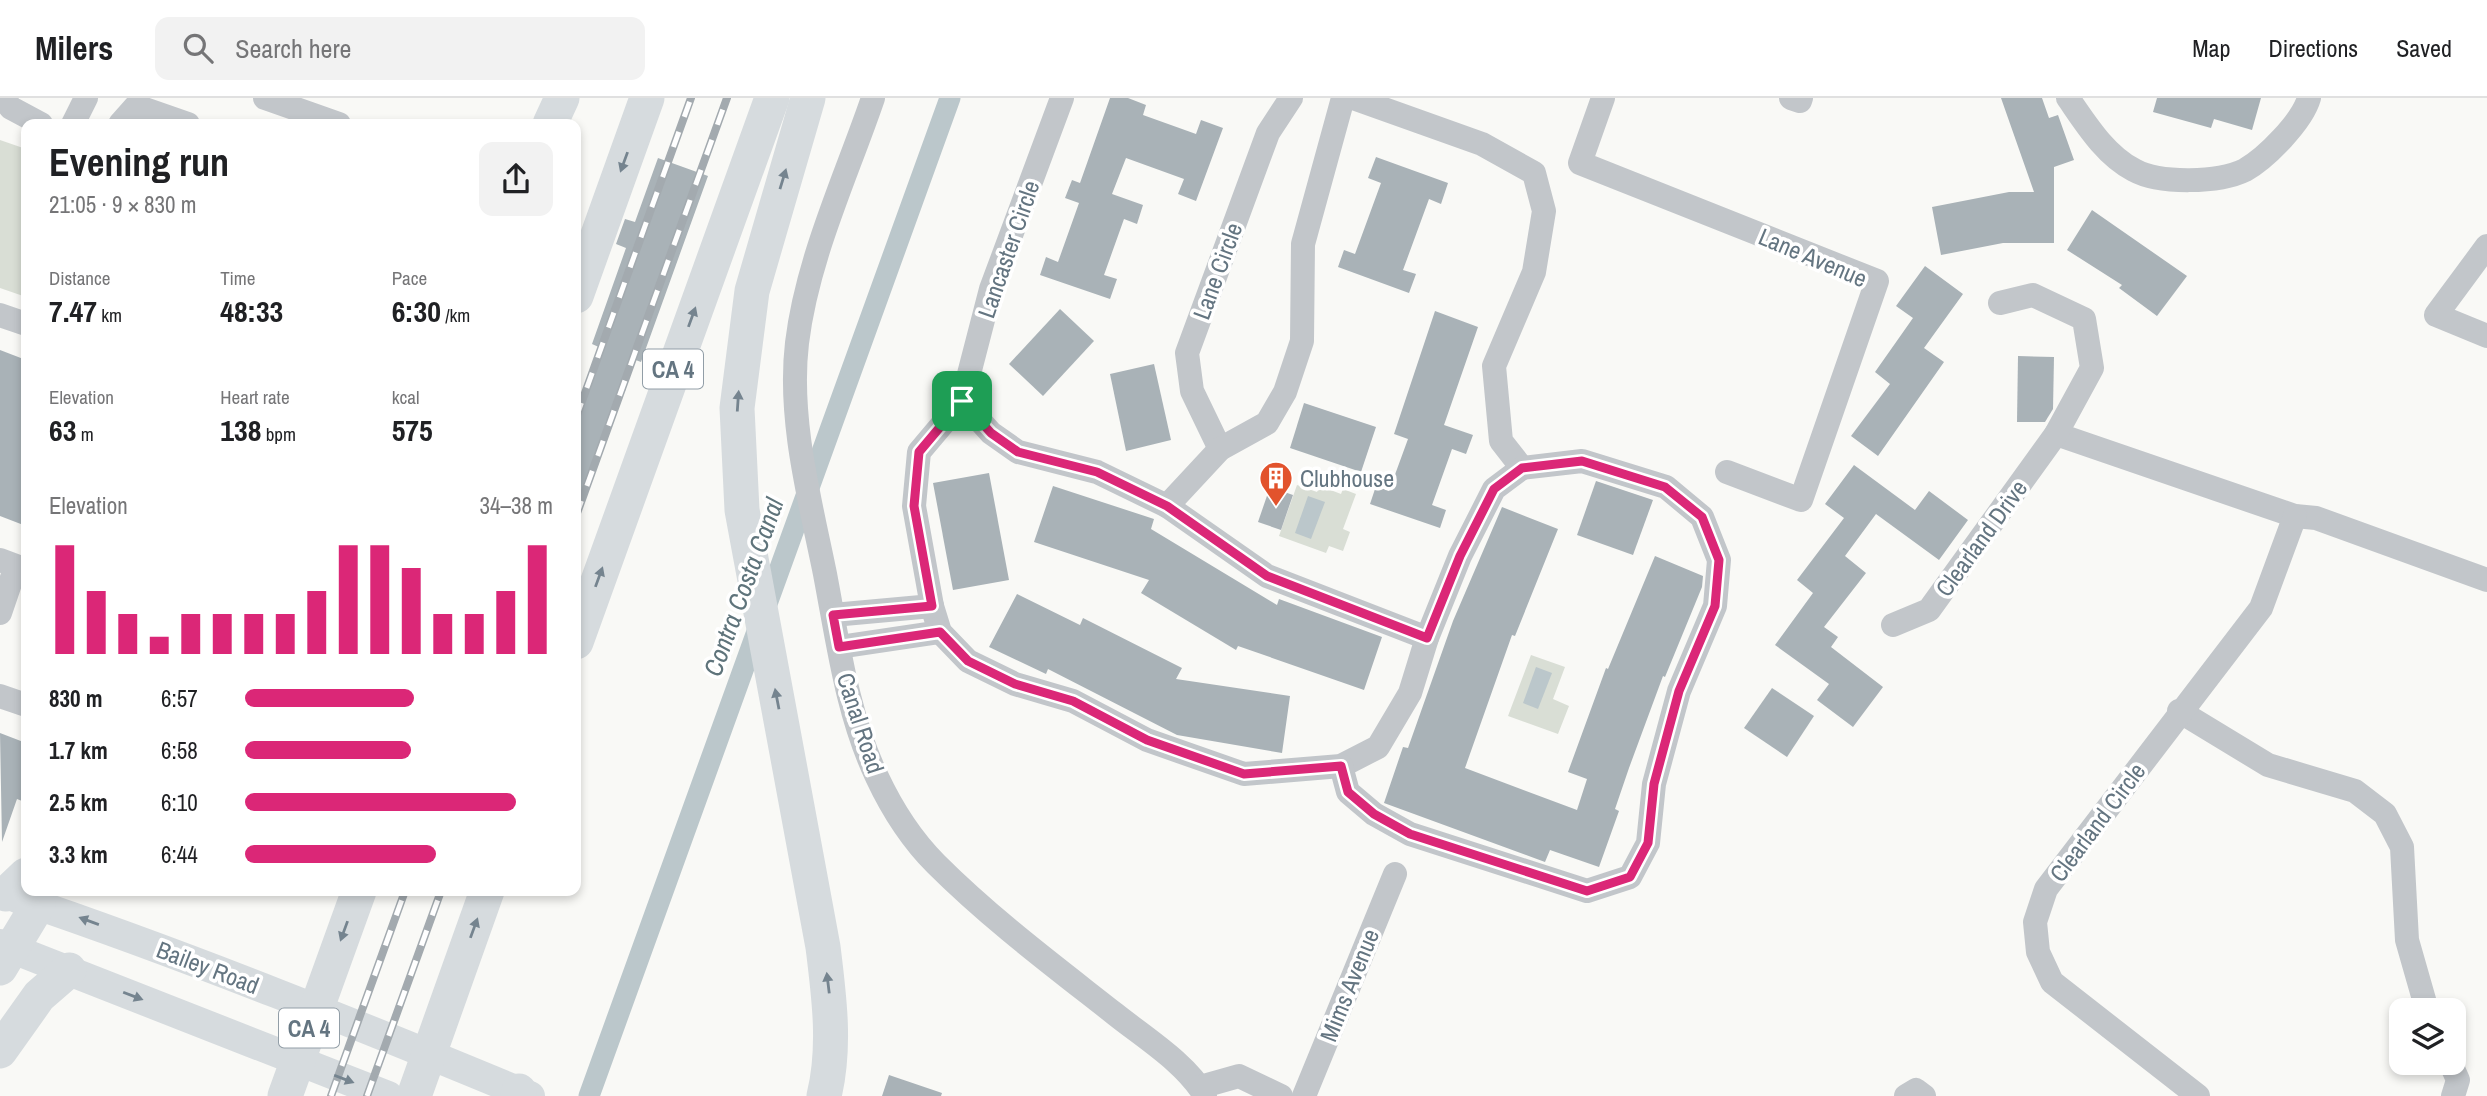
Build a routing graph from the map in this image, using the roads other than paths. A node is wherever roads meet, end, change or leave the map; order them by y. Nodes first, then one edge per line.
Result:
1 (4, 98) edge
2 (86, 98) edge
3 (265, 98) edge
4 (562, 98) edge
5 (647, 98) edge
6 (772, 98) edge
7 (808, 98) edge
8 (873, 98) edge
9 (1062, 98) edge
10 (1291, 98) edge
11 (1343, 98) edge
12 (1353, 98) edge
13 (1603, 98) edge
14 (1791, 98) edge
15 (1801, 98) edge
16 (2068, 98) edge
17 (2309, 98) edge
18 (32, 119) edge
19 (76, 119) edge
20 (124, 119) edge
21 (174, 119) edge
22 (325, 119) edge
23 (552, 119) edge
24 (2487, 246) edge
25 (581, 282) edge
26 (2000, 303) dead end
27 (0, 315) edge
28 (21, 322) edge
29 (2487, 336) edge
30 (962, 401) junction
31 (2056, 434) junction
32 (1220, 449) junction
33 (1522, 468) junction
34 (1727, 472) dead end
35 (1167, 506) junction
36 (2295, 516) junction
37 (0, 560) edge
38 (2487, 580) edge
39 (2487, 596) edge
40 (932, 606) junction
41 (0, 614) edge
42 (833, 615) junction
43 (1893, 625) dead end
44 (581, 628) edge
45 (940, 632) junction
46 (1427, 638) junction
47 (839, 647) junction
48 (0, 696) edge
49 (21, 703) edge
50 (2179, 711) junction
51 (1341, 766) junction
52 (1395, 874) dead end
53 (22, 896) edge
54 (36, 896) edge
55 (357, 896) edge
56 (485, 896) edge
57 (4, 953) edge
58 (69, 971) junction
59 (2424, 998) edge
60 (0, 1051) edge
61 (2456, 1075) edge
62 (1202, 1091) edge
63 (281, 1093) edge
64 (522, 1095) edge
65 (388, 1096) edge
66 (414, 1096) edge
67 (824, 1096) edge
68 (1281, 1096) edge
69 (1304, 1096) edge
70 (1906, 1096) edge
71 (1924, 1096) edge
72 (2198, 1096) edge
73 (2452, 1096) edge

1 - 18 street
2 - 19 street
3 - 22 street
4 - 23 highway
5 -> 25 highway
44 -> 6 highway, CA 4
67 -> 7 highway
8 - 42 street, Canal Road
9 - 30 street, Lancaster Circle
10 - 32 street, Lane Circle
11 - 32 street
12 - 33 street
13 - 34 street, Lane Avenue
14 - 15 street
16 - 17 street
20 - 21 street
24 - 29 street
26 - 31 street, Clearland Drive
27 - 28 street
30 - 35 street
30 - 40 street
31 - 36 street
31 - 43 street, Clearland Drive
32 - 35 street
33 - 46 street
33 - 51 street
35 - 46 street
36 - 38 street
36 - 39 street
36 - 50 street, Clearland Circle
37 - 41 street
40 - 42 street
40 - 45 street
42 - 47 street, Canal Road
45 - 47 street
45 - 51 street
46 - 51 street
47 - 62 street, Canal Road
48 - 49 street
50 - 59 street
50 - 72 street, Clearland Circle
52 - 69 street, Mims Avenue
53 - 57 highway
64 -> 54 main road, Bailey Road
55 -> 63 highway
66 -> 56 highway
57 - 58 main road
58 - 60 highway
58 -> 65 main road
61 - 73 street
62 - 68 street
70 - 71 street

